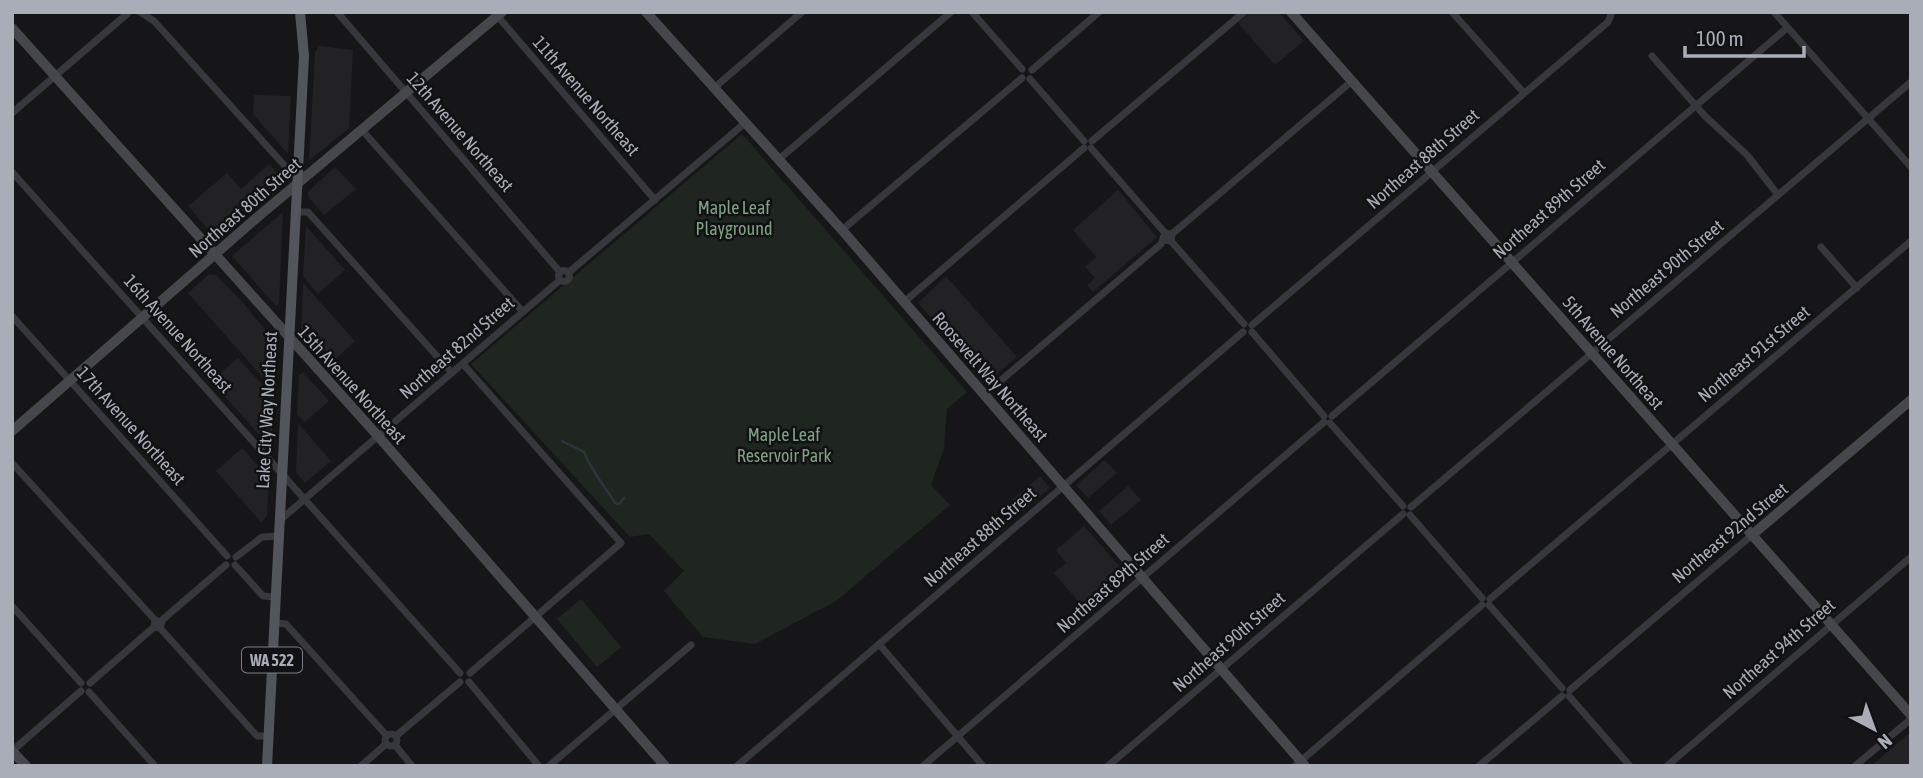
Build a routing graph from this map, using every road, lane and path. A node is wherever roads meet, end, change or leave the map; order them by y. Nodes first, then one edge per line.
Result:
1 (140, 12) edge
2 (300, 12) edge
3 (306, 12) edge
4 (337, 12) edge
5 (802, 12) edge
6 (951, 12) edge
7 (972, 12) edge
8 (1099, 12) edge
9 (1244, 12) edge
10 (1291, 12) edge
11 (1452, 12) edge
12 (1774, 12) edge
13 (127, 13) edge
14 (498, 14) edge
15 (651, 14) edge
16 (1612, 14) edge
17 (12, 28) edge
18 (1787, 28) junction
19 (304, 56) junction
20 (1652, 56) dead end
21 (1025, 75) junction
22 (55, 76) junction
23 (1352, 80) junction
24 (1911, 82) edge
25 (714, 88) junction
26 (406, 93) junction
27 (1524, 93) junction
28 (1695, 105) junction
29 (12, 113) edge
30 (1868, 118) junction
31 (745, 123) junction
32 (362, 130) junction
33 (1088, 145) junction
34 (778, 160) junction
35 (298, 167) junction
36 (1911, 167) edge
37 (12, 172) edge
38 (1432, 172) junction
39 (296, 185) junction
40 (1778, 195) junction
41 (655, 200) junction
42 (295, 212) junction
43 (842, 230) junction
44 (1168, 237) junction
45 (1911, 241) edge
46 (1821, 247) dead end
47 (215, 255) junction
48 (1511, 262) junction
49 (563, 275) junction
50 (1857, 288) junction
51 (904, 302) junction
52 (523, 312) junction
53 (12, 316) edge
54 (142, 318) junction
55 (1248, 328) junction
56 (289, 337) junction
57 (1592, 354) junction
58 (463, 364) junction
59 (452, 373) junction
60 (70, 381) junction
61 (985, 394) junction
62 (1911, 400) edge
63 (1327, 419) junction
64 (12, 431) edge
65 (378, 436) junction
66 (1672, 444) junction
67 (12, 463) edge
68 (282, 470) junction
69 (1063, 487) junction
70 (307, 498) junction
71 (1407, 510) junction
72 (279, 521) junction
73 (1752, 535) junction
74 (279, 536) junction
75 (1911, 557) edge
76 (231, 561) junction
77 (1142, 579) junction
78 (275, 597) junction
79 (1486, 602) junction
80 (12, 607) edge
81 (536, 617) junction
82 (274, 623) junction
83 (158, 624) junction
84 (1830, 625) junction
85 (879, 644) junction
86 (691, 646) dead end
87 (1222, 669) junction
88 (460, 673) junction
89 (470, 673) junction
90 (464, 682) junction
91 (85, 687) junction
92 (1566, 692) junction
93 (617, 708) junction
94 (1911, 717) edge
95 (268, 736) junction
96 (958, 736) junction
97 (391, 740) junction
98 (12, 751) edge
99 (1300, 764) edge
100 (26, 766) edge
101 (155, 766) edge
102 (267, 766) edge
103 (361, 766) edge
104 (412, 766) edge
105 (539, 766) edge
106 (549, 766) edge
107 (665, 766) edge
108 (737, 766) edge
109 (923, 766) edge
110 (983, 766) edge
111 (1108, 766) edge
112 (1479, 766) edge
113 (1630, 766) edge
114 (1667, 766) edge
115 (1856, 766) edge

1 - 13 street
1 - 35 street
2 - 19 main road, Lake City Way Northeast / WA 522
3 - 19 main road, Lake City Way Northeast / WA 522
4 - 26 street, 12th Avenue Northeast
5 - 25 street
6 - 34 street
7 - 21 street
8 - 21 street
9 - 33 street
10 - 23 main road, 5th Avenue Northeast
11 - 27 street
12 - 18 street
13 - 22 street
14 - 26 main road, Northeast 80th Street
14 - 41 street, 11th Avenue Northeast
15 - 25 main road, Roosevelt Way Northeast
16 - 27 street, Northeast 88th Street
17 - 22 main road, 15th Avenue Northeast
18 - 28 street, Northeast 89th Street
18 - 30 street
19 - 35 main road, Lake City Way Northeast / WA 522
20 - 28 street
21 - 33 street
21 - 43 street
22 - 29 street
22 - 47 main road, 15th Avenue Northeast
23 - 38 main road, 5th Avenue Northeast
23 - 44 street
24 - 30 street, Northeast 90th Street
25 - 31 main road, Roosevelt Way Northeast
26 - 32 main road, Northeast 80th Street
26 - 49 street, 12th Avenue Northeast
27 - 38 street, Northeast 88th Street
28 - 40 street
28 - 48 street, Northeast 89th Street
30 - 36 street
30 - 40 street, Northeast 90th Street
31 - 34 main road, Roosevelt Way Northeast
31 - 41 street, Northeast 82nd Street
32 - 39 main road, Northeast 80th Street
32 - 52 street
33 - 44 street
33 - 51 street
34 - 43 main road, Roosevelt Way Northeast
35 - 39 main road, Lake City Way Northeast / WA 522
37 - 54 street, 16th Avenue Northeast
38 - 48 main road, 5th Avenue Northeast
38 - 55 street, Northeast 88th Street
39 - 42 main road, Lake City Way Northeast / WA 522
39 - 47 main road, Northeast 80th Street
40 - 57 street, Northeast 90th Street
41 - 49 street, Northeast 82nd Street
42 - 56 main road, Lake City Way Northeast / WA 522
42 - 59 street
43 - 51 main road, Roosevelt Way Northeast
44 - 55 street
44 - 61 street
45 - 50 street, Northeast 91st Street
46 - 50 street
47 - 54 main road, Northeast 80th Street
47 - 56 main road, 15th Avenue Northeast
48 - 57 main road, 5th Avenue Northeast
48 - 63 street, Northeast 89th Street
49 - 52 street, Northeast 82nd Street
50 - 66 street, Northeast 91st Street
51 - 61 main road, Roosevelt Way Northeast
52 - 58 street, Northeast 82nd Street
53 - 60 street, 17th Avenue Northeast
54 - 60 main road, Northeast 80th Street
54 - 68 street, 16th Avenue Northeast
55 - 63 street
55 - 69 street, Northeast 88th Street
56 - 65 main road, 15th Avenue Northeast
56 - 68 main road, Lake City Way Northeast / WA 522
57 - 66 main road, 5th Avenue Northeast
57 - 71 street, Northeast 90th Street
58 - 59 street, Northeast 82nd Street
58 - 81 street
59 - 65 street, Northeast 82nd Street
60 - 64 main road, Northeast 80th Street
60 - 76 street, 17th Avenue Northeast
61 - 69 main road, Roosevelt Way Northeast
62 - 73 main road, Northeast 92nd Street
63 - 71 street
63 - 77 street, Northeast 89th Street
65 - 70 street, Northeast 82nd Street
65 - 81 main road, 15th Avenue Northeast
66 - 73 main road, 5th Avenue Northeast
66 - 79 street, Northeast 91st Street
67 - 83 street
68 - 70 street, 16th Avenue Northeast
68 - 72 main road, Lake City Way Northeast / WA 522
69 - 77 main road, Roosevelt Way Northeast
69 - 85 street, Northeast 88th Street
70 - 72 street, Northeast 82nd Street
70 - 88 street, 16th Avenue Northeast
71 - 79 street
71 - 87 street, Northeast 90th Street
72 - 74 main road, Lake City Way Northeast / WA 522
73 - 84 main road, 5th Avenue Northeast
73 - 92 street, Northeast 92nd Street
74 - 76 street
74 - 78 main road, Lake City Way Northeast / WA 522
75 - 84 street, Northeast 94th Street
76 - 78 street, 17th Avenue Northeast
76 - 83 street
77 - 87 main road, Roosevelt Way Northeast
77 - 96 street, Northeast 89th Street
78 - 82 main road, Lake City Way Northeast / WA 522
79 - 92 street
79 - 99 street, Northeast 91st Street
80 - 91 street
81 - 89 street
81 - 93 main road, 15th Avenue Northeast
82 - 95 main road, Lake City Way Northeast / WA 522
82 - 97 street
83 - 91 street
83 - 95 street
84 - 94 main road, 5th Avenue Northeast
84 - 114 street, Northeast 94th Street
85 - 96 street
85 - 108 street, Northeast 88th Street
86 - 93 street
87 - 99 main road, Roosevelt Way Northeast
87 - 111 street, Northeast 90th Street
88 - 89 street
88 - 90 street
89 - 90 street
90 - 97 street
90 - 105 street
91 - 98 street
91 - 101 street
92 - 112 street, Northeast 92nd Street
92 - 113 street
93 - 106 street
93 - 107 main road, 15th Avenue Northeast
94 - 115 street
95 - 102 main road, Lake City Way Northeast / WA 522
96 - 109 street, Northeast 89th Street
96 - 110 street
97 - 103 street
97 - 104 street
98 - 100 main road

